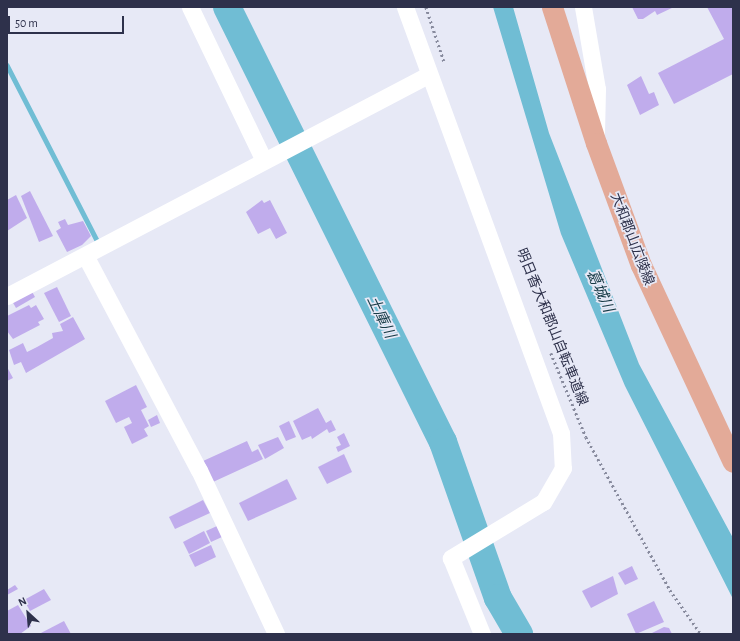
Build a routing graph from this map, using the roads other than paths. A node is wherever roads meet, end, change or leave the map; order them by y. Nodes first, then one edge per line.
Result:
1 (190, 7) edge
2 (405, 7) edge
3 (552, 7) edge
4 (583, 7) edge
5 (428, 75) junction
6 (596, 143) junction
7 (271, 156) junction
8 (86, 257) junction
9 (8, 292) edge
10 (733, 462) edge
11 (276, 634) edge
12 (482, 634) edge

1 - 7 street
2 - 5 street
3 - 6 main road, 大和郡山広陵線
4 - 6 street
5 - 7 street
5 - 12 street
6 - 10 main road, 大和郡山広陵線
7 - 8 street
8 - 9 street
8 - 11 street

